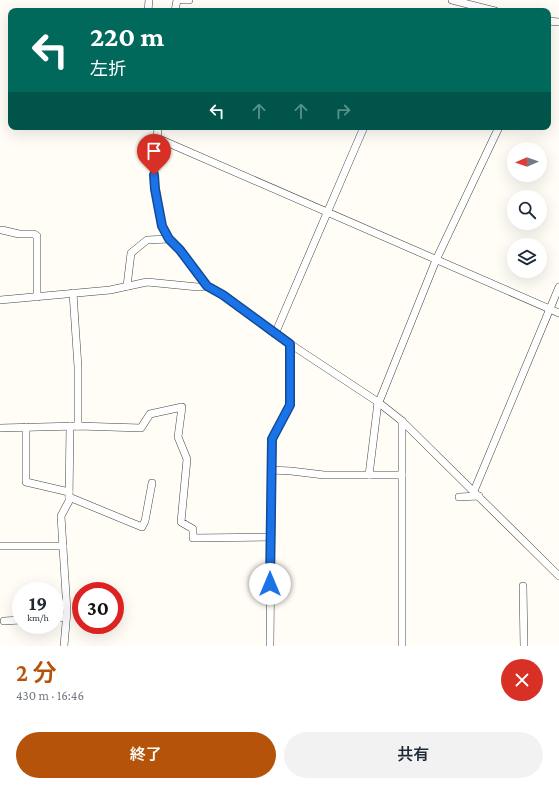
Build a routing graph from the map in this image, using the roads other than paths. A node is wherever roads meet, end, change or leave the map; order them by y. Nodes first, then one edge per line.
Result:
1 (182, 0) edge
2 (189, 0) edge
3 (452, 0) edge
4 (483, 8) edge
5 (157, 130) edge
6 (363, 130) edge
7 (498, 130) edge
8 (156, 138) junction
9 (327, 212) junction
10 (2, 230) dead end
11 (169, 239) junction
12 (436, 260) junction
13 (128, 286) junction
14 (207, 286) junction
15 (559, 287) edge
16 (73, 294) junction
17 (37, 297) junction
18 (0, 300) edge
19 (549, 309) junction
20 (559, 313) edge
21 (275, 334) junction
22 (290, 344) junction
23 (378, 402) junction
24 (402, 420) junction
25 (70, 426) junction
26 (78, 426) junction
27 (26, 427) junction
28 (0, 428) edge
29 (271, 470) junction
30 (369, 475) junction
31 (402, 475) junction
32 (152, 483) dead end
33 (476, 494) junction
34 (69, 495) junction
35 (459, 497) dead end
36 (271, 538) junction
37 (0, 546) edge
38 (63, 546) junction
39 (559, 576) edge
40 (523, 586) dead end
41 (66, 617) joint
42 (4, 621) dead end
43 (12, 621) edge
44 (64, 646) edge
45 (270, 646) edge
46 (402, 646) edge
47 (524, 646) edge

1 - 2 street
3 - 4 street
5 - 8 street
6 - 9 street
7 - 12 street
8 - 9 street
8 - 11 street
9 - 12 street
9 - 21 street
10 - 17 street
11 - 13 street
11 - 14 street
12 - 19 street
12 - 23 street
13 - 14 street
13 - 16 street
14 - 21 street
15 - 19 street
16 - 17 street
16 - 26 street
17 - 18 street
19 - 20 street
19 - 33 street
21 - 22 street
22 - 23 street
22 - 29 street
23 - 24 street
23 - 30 street
24 - 31 street
24 - 33 street
25 - 26 street
25 - 27 street
25 - 34 street
26 - 36 street
27 - 28 street
27 - 34 street
29 - 30 street
29 - 36 street
30 - 31 street
31 - 46 street
32 - 34 street
33 - 35 street
33 - 39 street
34 - 38 street
36 - 45 street
37 - 38 street
38 - 41 street
40 - 47 street
41 - 44 street
42 - 43 street

